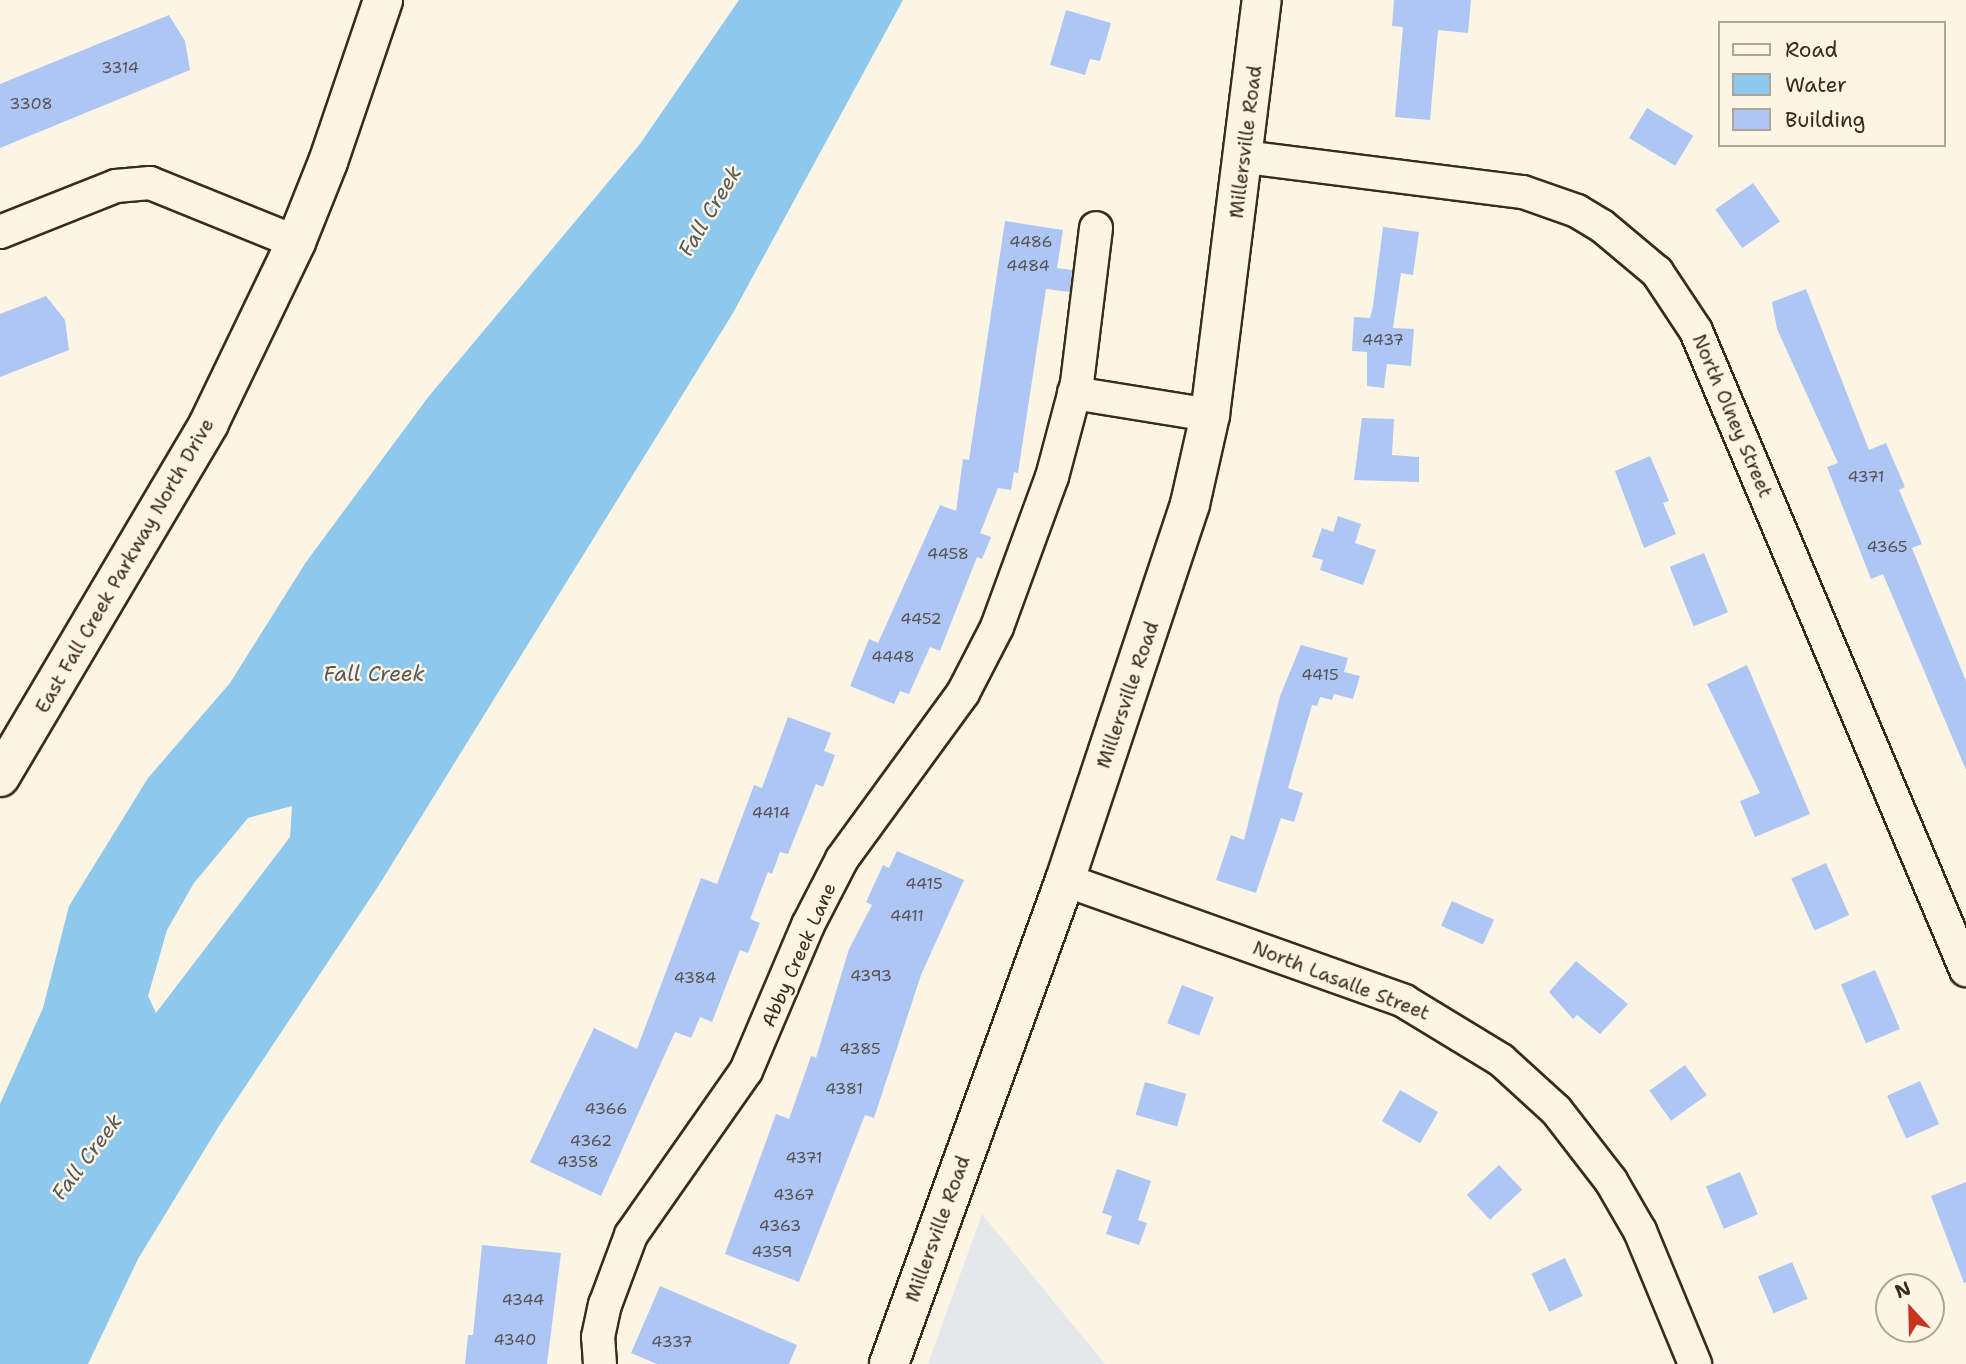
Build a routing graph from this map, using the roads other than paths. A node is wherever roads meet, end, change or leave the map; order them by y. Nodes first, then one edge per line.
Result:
1 (383, 0) edge
2 (1262, 0) edge
3 (1245, 157) junction
4 (1096, 228) dead end
5 (0, 232) edge
6 (296, 242) junction
7 (1073, 393) junction
8 (1210, 415) junction
9 (0, 777) edge
10 (1065, 880) junction
11 (1966, 970) edge
12 (600, 1364) edge
13 (889, 1364) edge
14 (1695, 1364) edge

1 - 6 street, East Fall Creek Parkway North Drive
2 - 3 street, Millersville Road
3 - 8 street, Millersville Road
3 - 11 street, North Olney Street
4 - 7 street, Abby Creek Lane
5 - 6 street
6 - 9 street, East Fall Creek Parkway North Drive
7 - 8 street
7 - 12 street, Abby Creek Lane
8 - 10 street, Millersville Road
10 - 13 street, Millersville Road
10 - 14 street, North Lasalle Street

